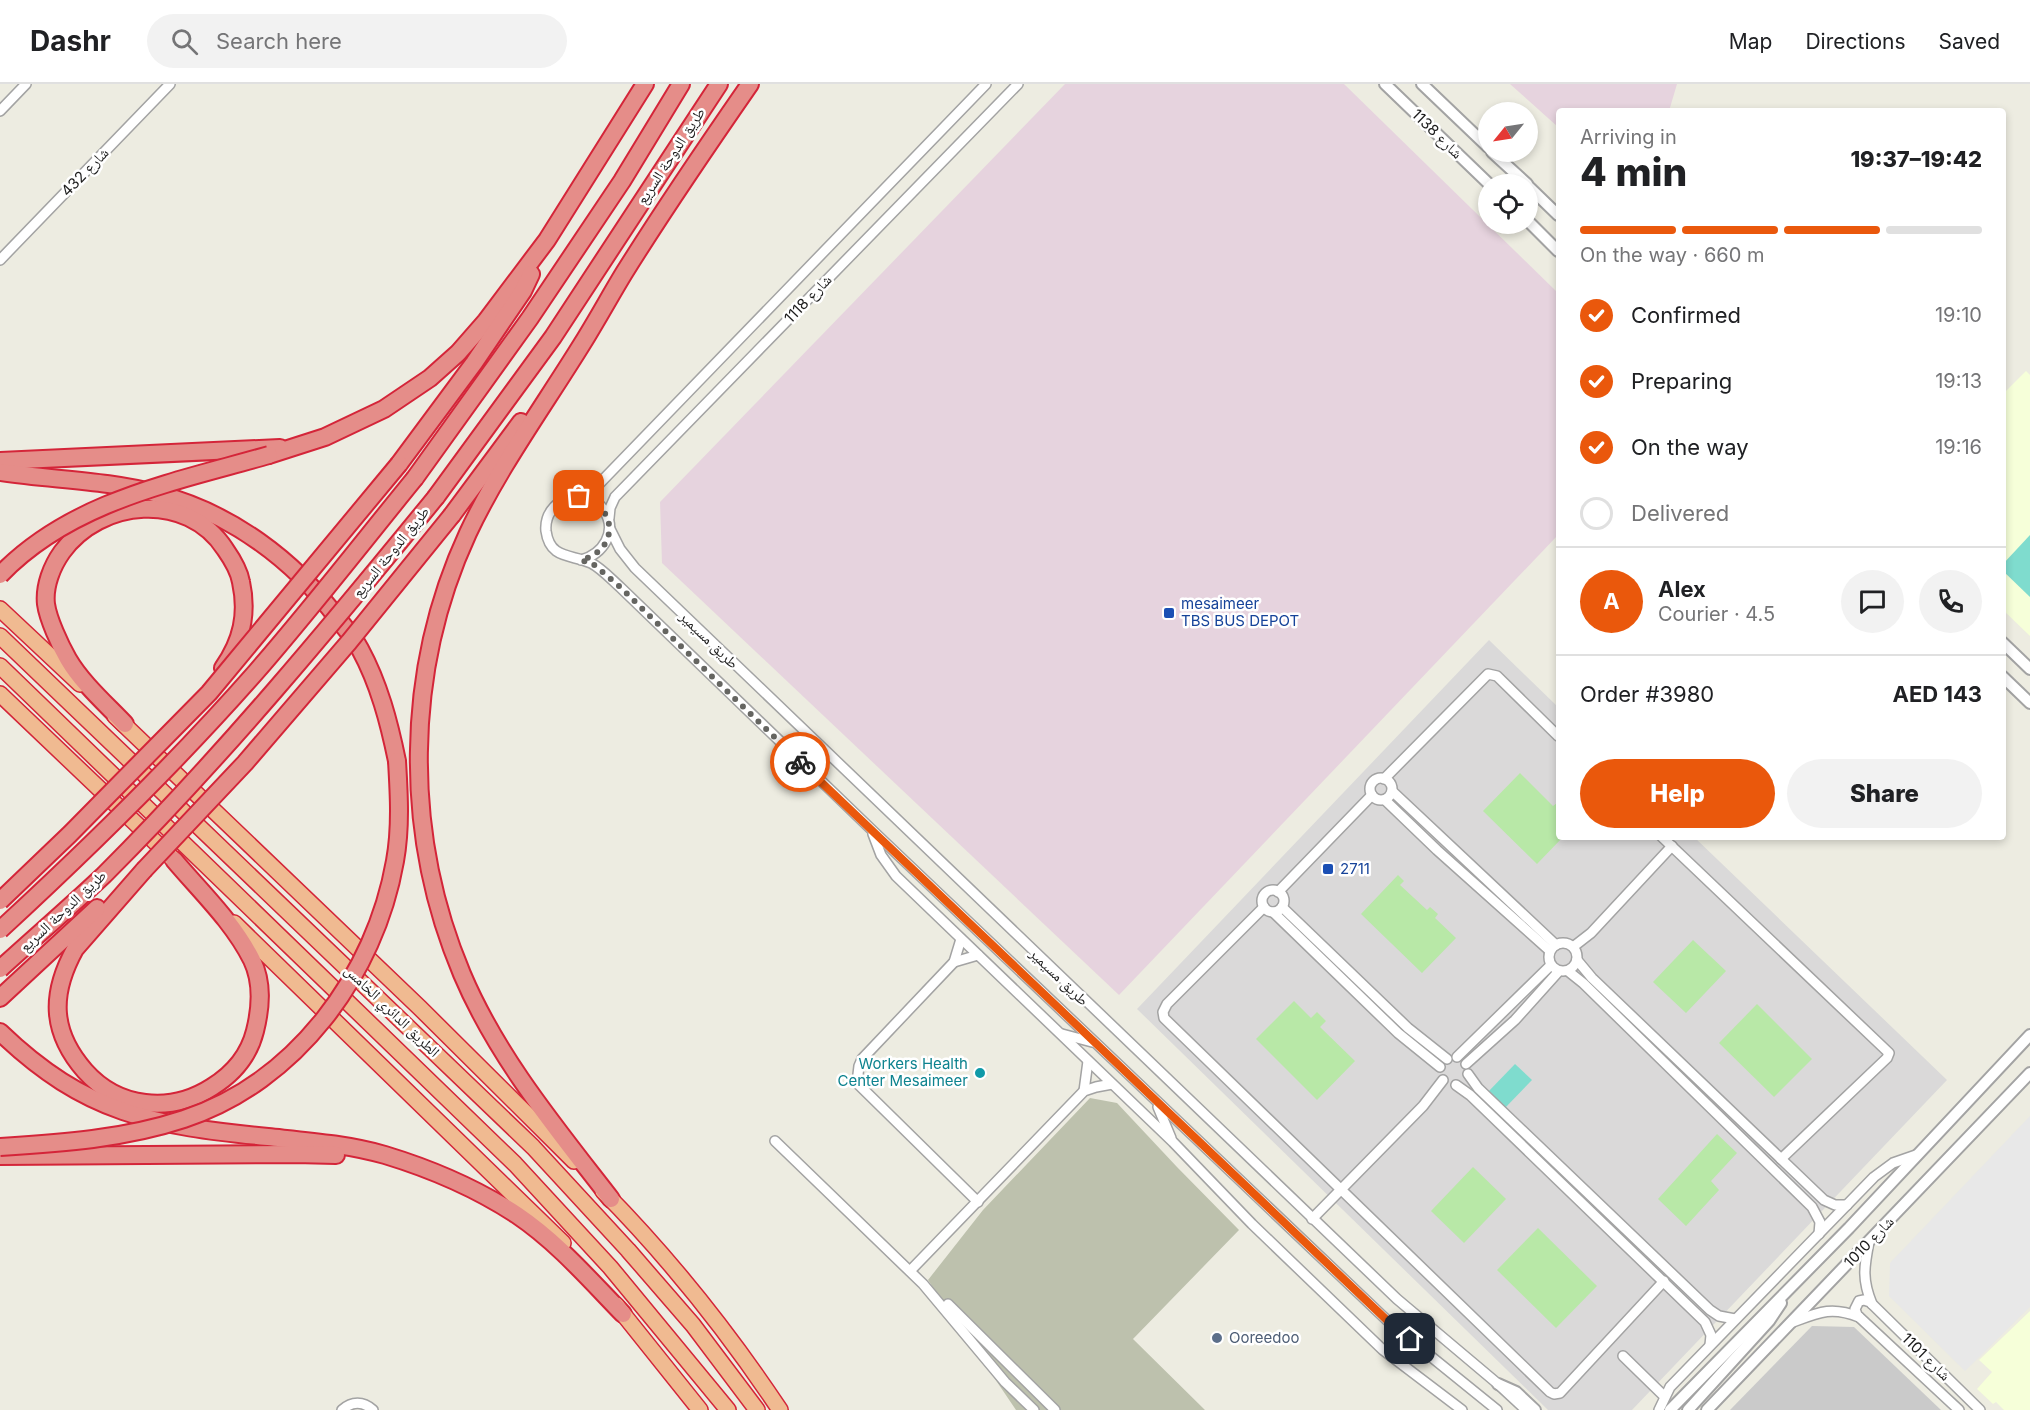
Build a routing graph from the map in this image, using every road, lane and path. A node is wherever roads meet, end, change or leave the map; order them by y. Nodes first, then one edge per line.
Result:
1 (26, 84) edge
2 (170, 84) edge
3 (645, 84) edge
4 (681, 84) edge
5 (719, 84) edge
6 (750, 84) edge
7 (986, 84) edge
8 (1018, 84) edge
9 (1385, 84) edge
10 (1422, 84) edge
11 (0, 111) edge
12 (1478, 137) edge
13 (1503, 162) edge
14 (1480, 174) edge
15 (1515, 174) edge
16 (1538, 196) edge
17 (1556, 213) edge
18 (1538, 231) edge
19 (547, 240) junction
20 (1556, 249) edge
21 (0, 260) edge
22 (597, 320) junction
23 (296, 447) junction
24 (0, 461) edge
25 (0, 472) edge
26 (579, 496) junction
27 (609, 524) junction
28 (581, 560) junction
29 (0, 575) edge
30 (0, 609) edge
31 (0, 636) edge
32 (2006, 646) edge
33 (0, 666) edge
34 (2030, 669) edge
35 (2006, 680) edge
36 (2030, 693) edge
37 (0, 694) edge
38 (2030, 703) edge
39 (181, 723) junction
40 (125, 724) junction
41 (1556, 734) edge
42 (1384, 779) junction
43 (1392, 791) junction
44 (1372, 795) junction
45 (1385, 800) junction
46 (873, 831) junction
47 (1665, 840) edge
48 (1672, 846) junction
49 (174, 860) junction
50 (144, 870) junction
51 (1278, 892) junction
52 (0, 901) edge
53 (1282, 907) junction
54 (1269, 910) junction
55 (0, 930) edge
56 (961, 939) junction
57 (1573, 947) junction
58 (1553, 948) junction
59 (978, 955) junction
60 (1577, 960) junction
61 (954, 962) junction
62 (0, 969) edge
63 (1559, 969) junction
64 (0, 998) edge
65 (0, 1032) edge
66 (1059, 1033) junction
67 (2030, 1035) edge
68 (1095, 1043) junction
69 (1452, 1058) junction
70 (1088, 1061) junction
71 (1440, 1067) junction
72 (1467, 1069) junction
73 (2030, 1072) edge
74 (1443, 1080) junction
75 (1112, 1084) junction
76 (1456, 1085) junction
77 (1084, 1091) junction
78 (1156, 1102) junction
79 (776, 1142) dead end
80 (1173, 1142) junction
81 (3, 1153) edge
82 (1916, 1155) junction
83 (1781, 1159) junction
84 (423, 1168) junction
85 (1341, 1189) junction
86 (1819, 1196) junction
87 (611, 1199) junction
88 (978, 1202) junction
89 (1809, 1204) junction
90 (1847, 1205) junction
91 (1312, 1219) junction
92 (1819, 1234) junction
93 (1869, 1242) junction
94 (910, 1271) junction
95 (1664, 1281) junction
96 (923, 1284) junction
97 (1786, 1292) junction
98 (1872, 1304) junction
99 (1710, 1310) junction
100 (623, 1314) junction
101 (1859, 1317) junction
102 (1702, 1319) junction
103 (1735, 1319) junction
104 (1792, 1322) junction
105 (1710, 1345) junction
106 (1623, 1356) dead end
107 (1498, 1384) junction
108 (1664, 1396) junction
109 (372, 1409) edge
110 (342, 1410) edge
111 (700, 1410) edge
112 (728, 1410) edge
113 (758, 1410) edge
114 (780, 1410) edge
115 (1034, 1410) edge
116 (1055, 1410) edge
117 (1462, 1410) edge
118 (1497, 1410) edge
119 (1526, 1410) edge
120 (1535, 1410) edge
121 (1659, 1410) edge
122 (1670, 1410) edge
123 (1688, 1410) edge
124 (1707, 1410) edge
125 (1959, 1410) edge
126 (1980, 1410) edge

1 - 11 street
2 - 21 street, شارع 432
3 - 19 highway
4 - 55 highway, طريق الدوحة السريع, bridge
5 - 62 highway, طريق الدوحة السريع, bridge
6 - 22 highway
7 - 26 street, شارع 1118
8 - 27 street, شارع 1118
9 - 14 street, شارع 1138
10 - 12 street, شارع 1138
13 - 15 street
16 - 17 street
18 - 20 street
19 - 23 highway
19 - 39 highway, bridge
22 - 50 highway, bridge
22 - 87 highway
23 - 24 highway
23 - 29 highway, bridge
25 - 81 highway, bridge
26 - 27 street
26 - 28 street
27 - 28 street
27 - 91 street, طريق مسيمير
28 - 46 street, طريق مسيمير
30 - 40 highway
31 - 113 highway, الطريق الدائري الخامس
32 - 34 street
33 - 112 highway, الطريق الدائري الخامس
35 - 36 street
35 - 38 street
37 - 49 highway
39 - 40 highway, bridge
39 - 52 highway, bridge
40 - 87 highway
41 - 42 street
42 - 43 street
42 - 44 street
43 - 45 street
43 - 58 street
44 - 45 street
44 - 51 street
45 - 58 street
46 - 56 street
46 - 68 street, طريق مسيمير
47 - 48 street
48 - 57 street
48 - 83 street
49 - 50 highway
49 - 100 highway
50 - 64 highway
51 - 53 street
51 - 54 street
53 - 54 street
53 - 69 street
54 - 71 street
54 - 85 street
56 - 59 street
56 - 61 street
57 - 58 street
57 - 60 street
58 - 63 street
59 - 61 street
59 - 66 street
60 - 63 street
60 - 83 street
61 - 88 street
63 - 69 street
63 - 72 street
63 - 89 street
65 - 84 highway
66 - 68 street
66 - 70 street
67 - 82 street, شارع 1010
68 - 78 street, طريق مسيمير
69 - 71 street
69 - 72 street
70 - 75 street
70 - 77 street
71 - 74 street
72 - 76 street
72 - 99 street
73 - 93 street, شارع 1010
74 - 76 street
74 - 85 street
75 - 77 street
75 - 80 street
76 - 95 street
77 - 88 street
78 - 80 street
78 - 118 street, طريق مسيمير
79 - 94 street
80 - 117 street
81 - 84 highway
82 - 90 street, شارع 1010
82 - 97 street, شارع 1010
83 - 86 street
84 - 100 highway
85 - 91 street
85 - 95 street
86 - 89 street
86 - 90 street
87 - 114 highway
88 - 94 street
89 - 92 street
90 - 92 street, شارع 1010
91 - 107 street, طريق مسيمير
92 - 103 street, شارع 1010
93 - 98 street
93 - 104 street, شارع 1010
94 - 96 street
95 - 102 street
96 - 115 street
96 - 116 street
97 - 122 street, شارع 1010
97 - 123 street
98 - 101 street
98 - 126 street, شارع 1101
99 - 102 street
99 - 103 street
100 - 111 highway
101 - 104 street, شارع 1101
101 - 125 street, شارع 1101
102 - 105 street
103 - 105 street, شارع 1010
104 - 124 street, شارع 1010
105 - 108 street, شارع 1010
106 - 108 street
107 - 119 street, طريق مسيمير
107 - 120 street
108 - 121 street, شارع 1010
109 - 110 street

